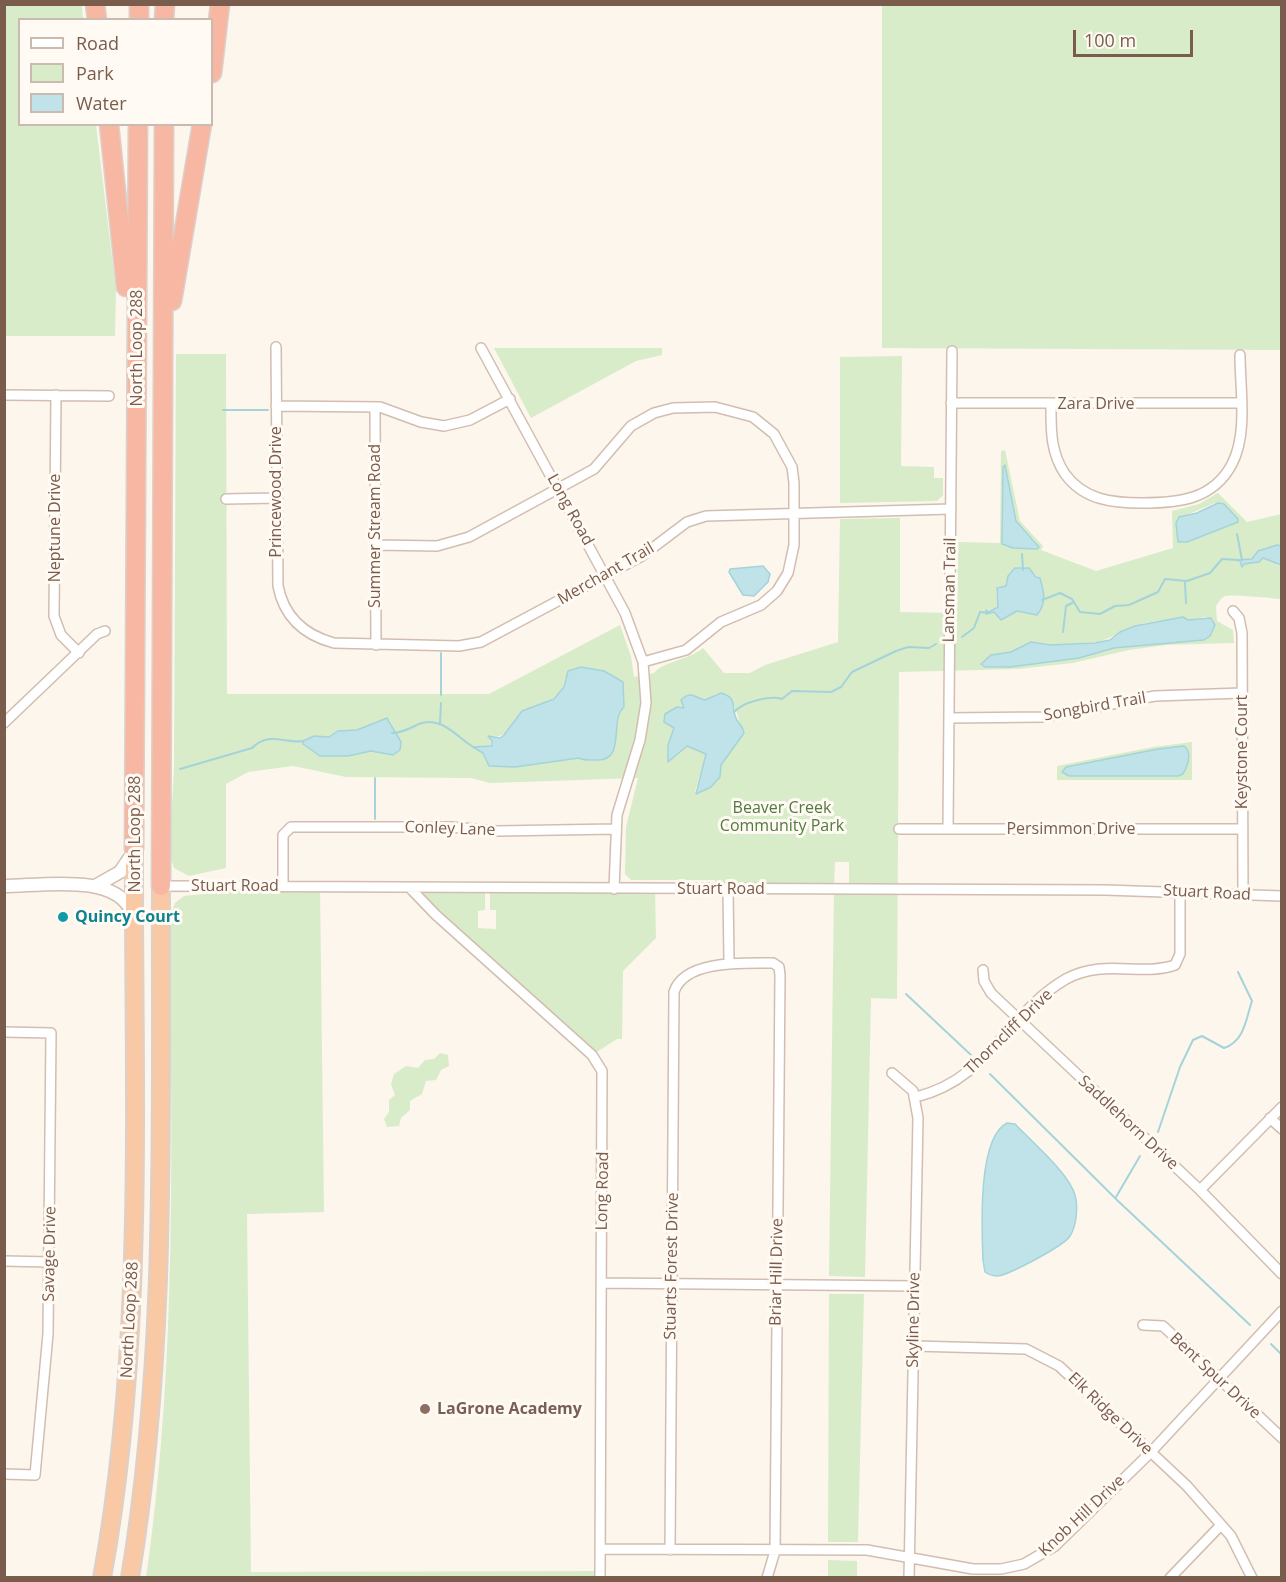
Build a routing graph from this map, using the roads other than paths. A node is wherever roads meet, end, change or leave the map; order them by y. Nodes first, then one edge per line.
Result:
1 (220, 4) edge
2 (213, 64) edge
3 (109, 126) edge
4 (138, 126) edge
5 (164, 126) edge
6 (202, 126) edge
7 (276, 347) dead end
8 (481, 348) dead end
9 (952, 351) dead end
10 (1240, 356) dead end
11 (4, 395) edge
12 (56, 395) junction
13 (109, 396) dead end
14 (510, 399) junction
15 (951, 403) junction
16 (1051, 404) junction
17 (1240, 404) junction
18 (276, 406) junction
19 (375, 406) junction
20 (163, 413) junction
21 (558, 488) junction
22 (276, 498) junction
23 (226, 499) dead end
24 (136, 507) junction
25 (951, 509) junction
26 (794, 513) junction
27 (376, 545) junction
28 (606, 576) junction
29 (1233, 611) dead end
30 (303, 629) joint
31 (105, 631) dead end
32 (376, 645) junction
33 (79, 653) junction
34 (643, 662) junction
35 (1242, 693) junction
36 (949, 718) junction
37 (4, 723) edge
38 (615, 829) junction
39 (899, 829) dead end
40 (948, 829) junction
41 (1242, 829) junction
42 (134, 849) junction
43 (97, 885) junction
44 (4, 886) edge
45 (161, 886) junction
46 (283, 886) junction
47 (410, 888) junction
48 (614, 889) junction
49 (728, 889) junction
50 (1180, 892) junction
51 (1243, 896) junction
52 (1281, 896) edge
53 (134, 918) junction
54 (729, 963) junction
55 (983, 970) dead end
56 (1019, 1020) junction
57 (4, 1032) edge
58 (892, 1073) dead end
59 (916, 1097) junction
60 (1281, 1107) edge
61 (1270, 1118) junction
62 (1281, 1129) edge
63 (1200, 1190) junction
64 (4, 1261) edge
65 (50, 1262) junction
66 (1281, 1274) edge
67 (602, 1283) junction
68 (672, 1284) junction
69 (777, 1285) junction
70 (914, 1286) junction
71 (1281, 1311) edge
72 (1143, 1325) dead end
73 (914, 1346) junction
74 (1220, 1380) junction
75 (1281, 1438) edge
76 (1150, 1453) junction
77 (4, 1474) edge
78 (1221, 1525) junction
79 (600, 1549) junction
80 (670, 1550) junction
81 (776, 1551) junction
82 (910, 1558) junction
83 (102, 1578) edge
84 (130, 1578) edge
85 (600, 1578) edge
86 (767, 1578) edge
87 (909, 1578) edge
88 (1170, 1578) edge
89 (1252, 1578) edge

1 - 2 highway
3 - 24 highway
4 - 24 highway, North Loop 288
5 - 20 highway, North Loop 288
6 - 20 highway
7 - 18 street, Princewood Drive
8 - 14 street, Long Road
9 - 15 street, Lansman Trail
10 - 17 street
11 - 12 street
12 - 13 street
12 - 33 street, Neptune Drive
14 - 19 street
14 - 21 street, Long Road
15 - 16 street, Zara Drive
15 - 25 street, Lansman Trail
16 - 17 street, Zara Drive
16 - 17 street
18 - 19 street
18 - 22 street, Princewood Drive
19 - 27 street, Summer Stream Road
20 - 45 highway, North Loop 288
21 - 26 street
21 - 27 street
21 - 28 street, Long Road
22 - 23 street
22 - 30 street, Princewood Drive
24 - 42 highway, North Loop 288
25 - 26 street, Merchant Trail
25 - 36 street, Lansman Trail
26 - 28 street, Merchant Trail
26 - 34 street
27 - 32 street, Summer Stream Road
28 - 32 street, Merchant Trail
28 - 34 street, Long Road
29 - 35 street, Keystone Court
30 - 32 street, Merchant Trail
31 - 33 street
33 - 37 street
34 - 38 street, Long Road
35 - 36 street, Songbird Trail
35 - 41 street, Keystone Court
36 - 40 street, Lansman Trail
38 - 46 street, Conley Lane
38 - 48 street, Long Road
39 - 40 street, Persimmon Drive
40 - 41 street, Persimmon Drive
41 - 51 street, Keystone Court
42 - 43 street
42 - 53 highway, North Loop 288
43 - 44 street
43 - 53 street
45 - 46 street, Stuart Road
45 - 84 highway, North Loop 288
46 - 47 street, Stuart Road
47 - 48 street, Stuart Road
47 - 67 street, Long Road
48 - 49 street, Stuart Road
49 - 50 street, Stuart Road
49 - 54 street
50 - 51 street, Stuart Road
50 - 56 street, Thorncliff Drive
51 - 52 street, Stuart Road
53 - 83 highway, North Loop 288
54 - 68 street, Stuarts Forest Drive
54 - 69 street, Briar Hill Drive
55 - 56 street, Saddlehorn Drive
56 - 59 street, Thorncliff Drive
56 - 63 street, Saddlehorn Drive
57 - 65 street, Savage Drive
58 - 59 street
59 - 70 street, Skyline Drive
60 - 61 street
61 - 62 street
61 - 63 street
63 - 66 street, Saddlehorn Drive
64 - 65 street
65 - 77 street, Savage Drive
67 - 68 street
67 - 79 street, Long Road
68 - 69 street
68 - 80 street, Stuarts Forest Drive
69 - 70 street
69 - 81 street, Briar Hill Drive
70 - 73 street, Skyline Drive
71 - 74 street, Knob Hill Drive
72 - 74 street, Bent Spur Drive
73 - 76 street, Elk Ridge Drive
73 - 82 street, Skyline Drive
74 - 75 street, Bent Spur Drive
74 - 76 street, Knob Hill Drive
76 - 78 street, Elk Ridge Drive
76 - 82 street, Knob Hill Drive
78 - 88 street
78 - 89 street, Elk Ridge Drive
79 - 80 street, Knob Hill Drive
79 - 85 street, Long Road
80 - 81 street, Knob Hill Drive
81 - 82 street, Knob Hill Drive
81 - 86 street, Briar Hill Drive
82 - 87 street, Skyline Drive

